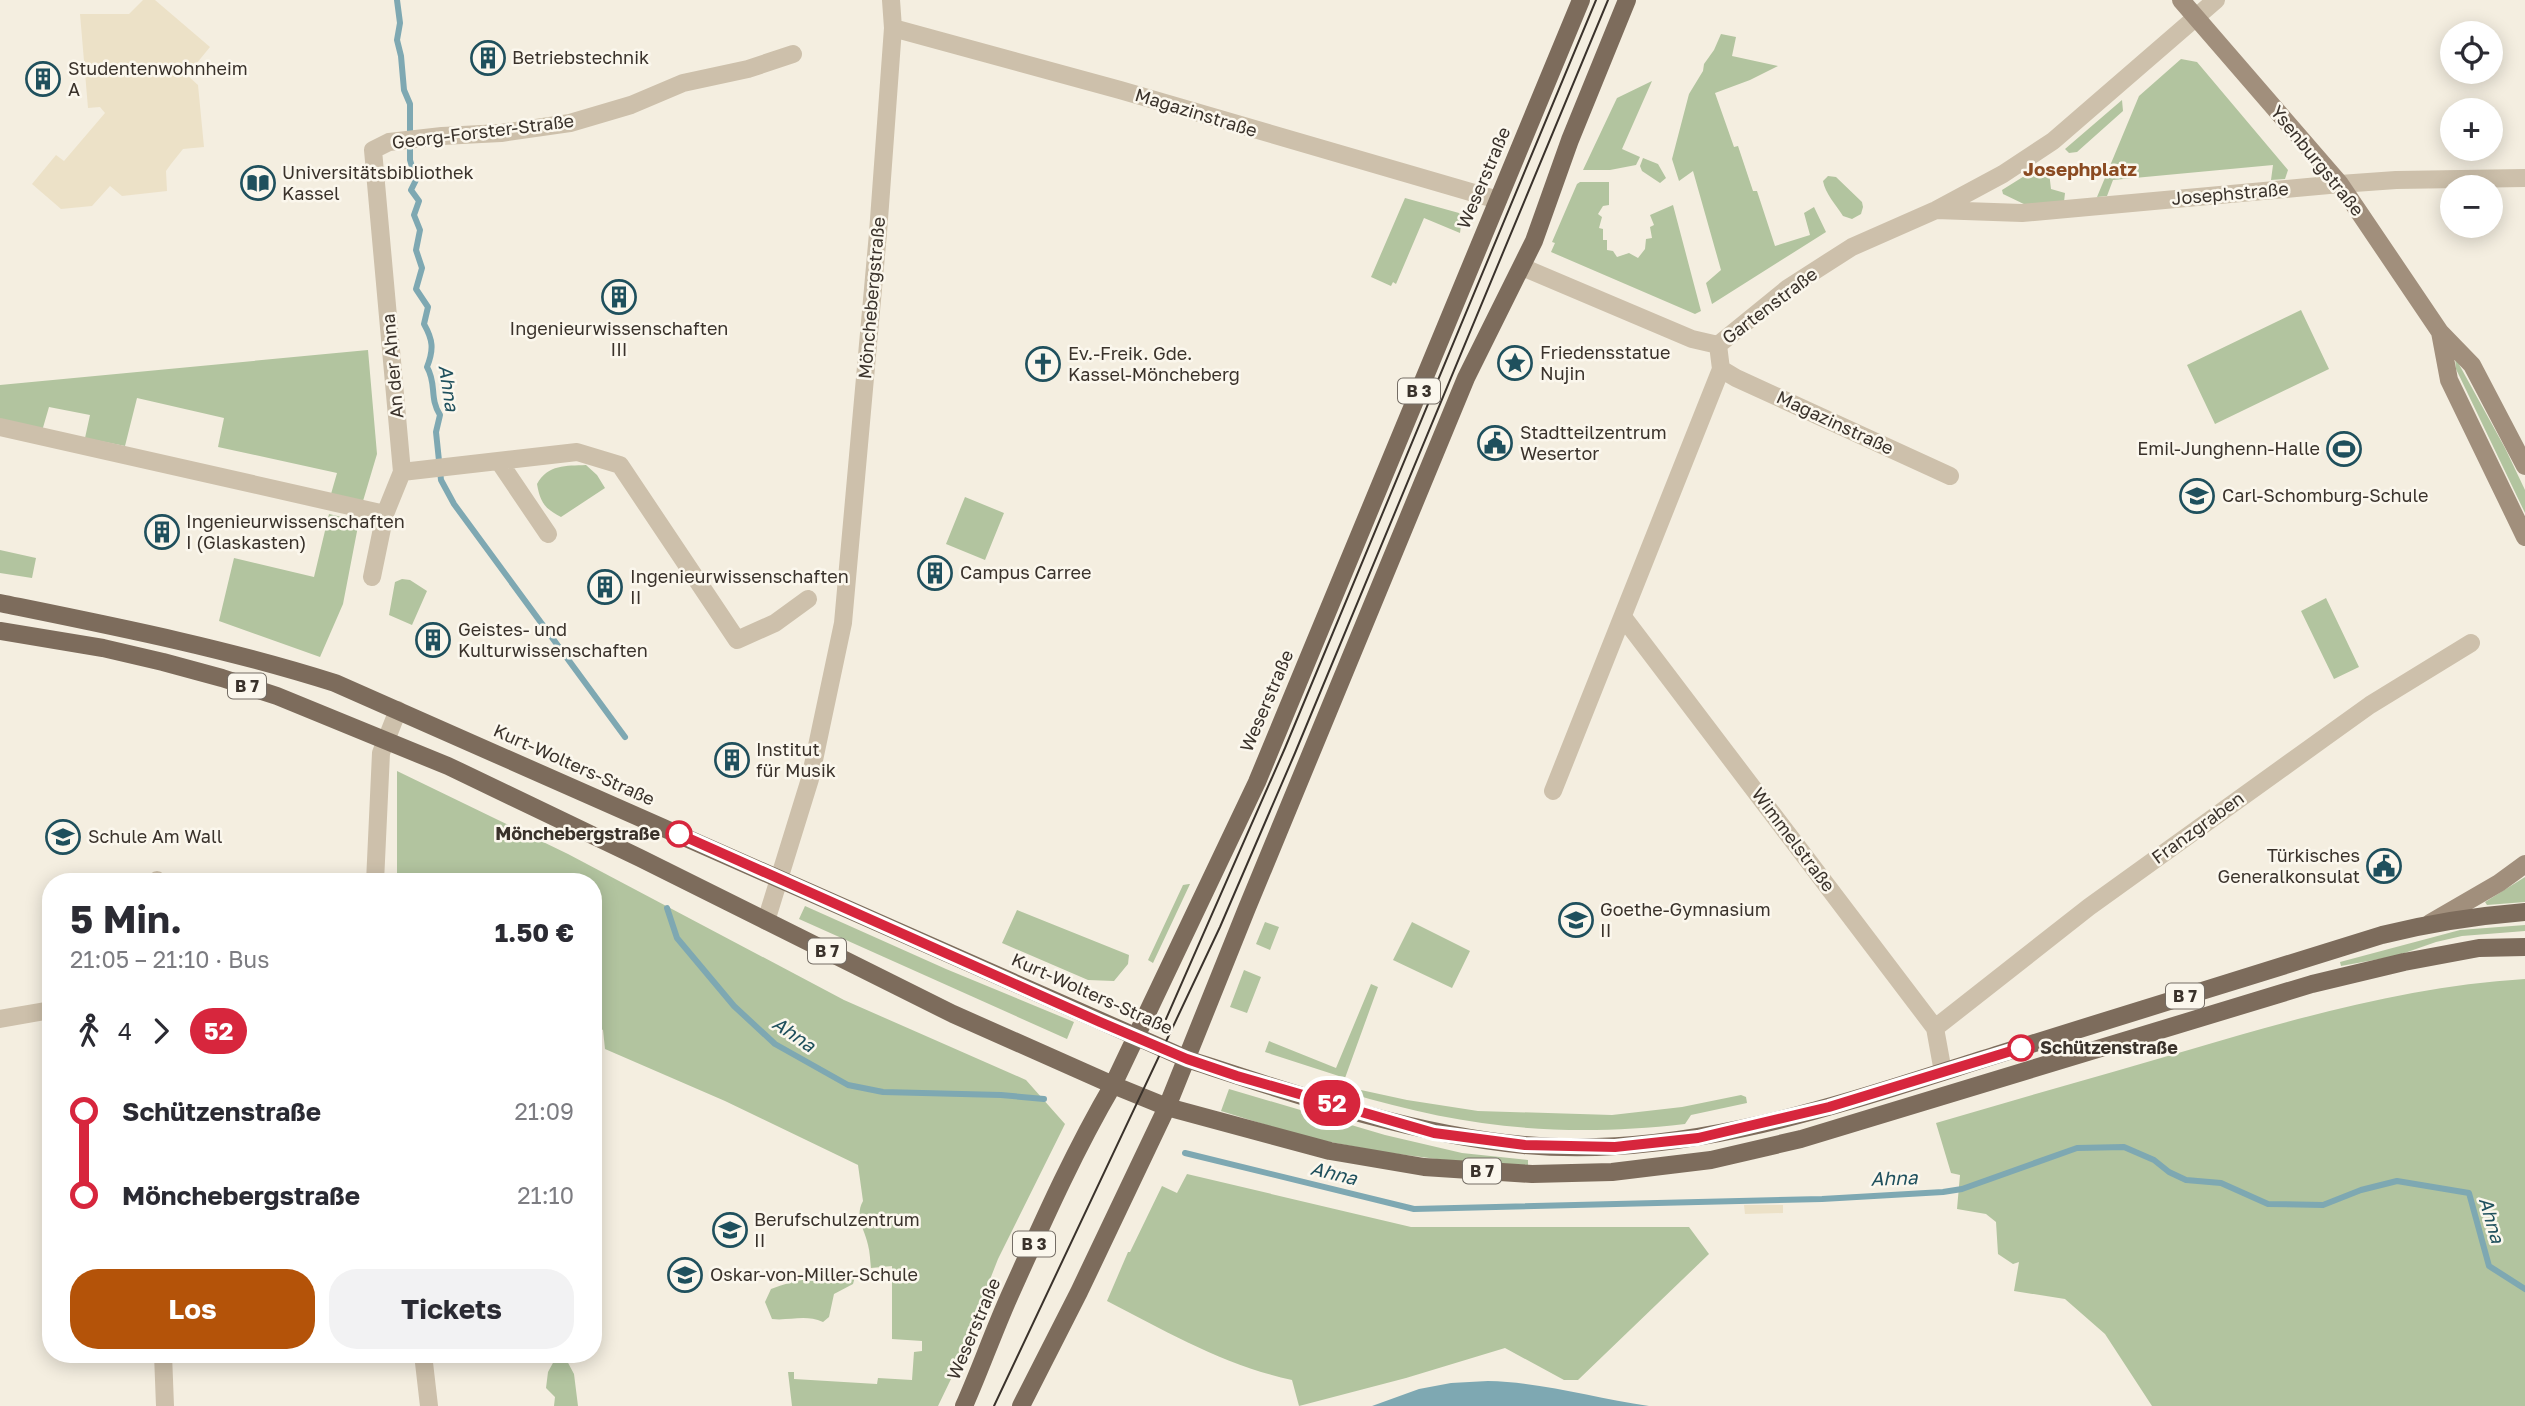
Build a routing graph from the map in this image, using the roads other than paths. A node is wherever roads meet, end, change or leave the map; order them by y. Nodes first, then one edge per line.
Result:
1 (891, 0) edge
2 (1581, 0) edge
3 (1628, 0) edge
4 (2182, 0) edge
5 (2216, 0) edge
6 (2196, 15) junction
7 (893, 28) junction
8 (793, 54) dead end
9 (373, 150) joint
10 (2525, 178) edge
11 (2340, 184) junction
12 (1498, 200) junction
13 (1936, 210) junction
14 (1522, 267) junction
15 (2440, 332) junction
16 (1717, 345) junction
17 (1721, 369) junction
18 (0, 428) edge
19 (500, 463) junction
20 (2525, 467) edge
21 (402, 472) junction
22 (1950, 476) dead end
23 (385, 514) junction
24 (548, 534) dead end
25 (2525, 537) edge
26 (372, 577) dead end
27 (807, 599) dead end
28 (0, 603) edge
29 (1623, 617) junction
30 (0, 631) edge
31 (2471, 643) dead end
32 (398, 710) junction
33 (387, 739) junction
34 (1553, 792) dead end
35 (2525, 864) edge
36 (375, 873) edge
37 (780, 879) junction
38 (2525, 912) edge
39 (766, 920) junction
40 (2428, 923) junction
41 (2525, 947) edge
42 (42, 1012) edge
43 (0, 1019) edge
44 (1935, 1028) junction
45 (1136, 1037) junction
46 (1187, 1059) junction
47 (1943, 1072) junction
48 (1113, 1085) junction
49 (1949, 1092) junction
50 (1167, 1107) junction
51 (163, 1363) edge
52 (424, 1363) edge
53 (165, 1406) edge
54 (429, 1406) edge
55 (964, 1406) edge
56 (1021, 1406) edge

1 - 7 street, Mönchebergstraße
2 - 12 main road, Weserstraße / B 3
3 - 14 main road, B 3
4 - 6 main road, Ysenburgstraße
5 - 6 street, Gartenstraße
6 - 11 main road, Ysenburgstraße
6 - 13 street, Gartenstraße
7 - 12 street, Magazinstraße
7 - 37 street, Mönchebergstraße
8 - 9 street, Georg-Forster-Straße
9 - 21 street, An der Ahna
10 - 11 street, Josephstraße
11 - 13 street, Josephstraße
11 - 15 main road, Ysenburgstraße
12 - 45 main road, Weserstraße / B 3
13 - 16 street, Gartenstraße
14 - 16 street
14 - 46 main road, B 3
15 - 20 main road, Ysenburgstraße
15 - 25 main road, Ysenburgstraße
16 - 17 street, Gartenstraße
17 - 22 street, Magazinstraße
17 - 29 street, Gartenstraße
18 - 23 street
19 - 21 street
19 - 24 street
19 - 27 street
21 - 23 street, An der Ahna
23 - 26 street, An der Ahna
28 - 32 main road, Kurt-Wolters-Straße / B 7
29 - 34 street, Gartenstraße
29 - 44 street, Wimmelstraße
30 - 33 main road, B 7
31 - 44 street, Franzgraben
32 - 33 street
32 - 37 main road, Kurt-Wolters-Straße / B 7
33 - 36 street
33 - 39 main road, B 7
35 - 40 main road
37 - 39 street, Mönchebergstraße
37 - 45 main road, Kurt-Wolters-Straße / B 7
38 - 40 main road, B 7
39 - 48 main road, B 7
40 - 47 main road, B 7
41 - 49 main road, B 7
42 - 43 street
44 - 47 street, Wimmelstraße
45 - 46 main road, Kurt-Wolters-Straße / B 7
45 - 48 main road, Weserstraße / B 3
46 - 47 main road, B 7
46 - 50 main road, B 3
47 - 49 main road
48 - 50 main road, B 7
48 - 55 main road, Weserstraße / B 3
49 - 50 main road, B 7
50 - 56 main road, B 3
51 - 53 street
52 - 54 street

